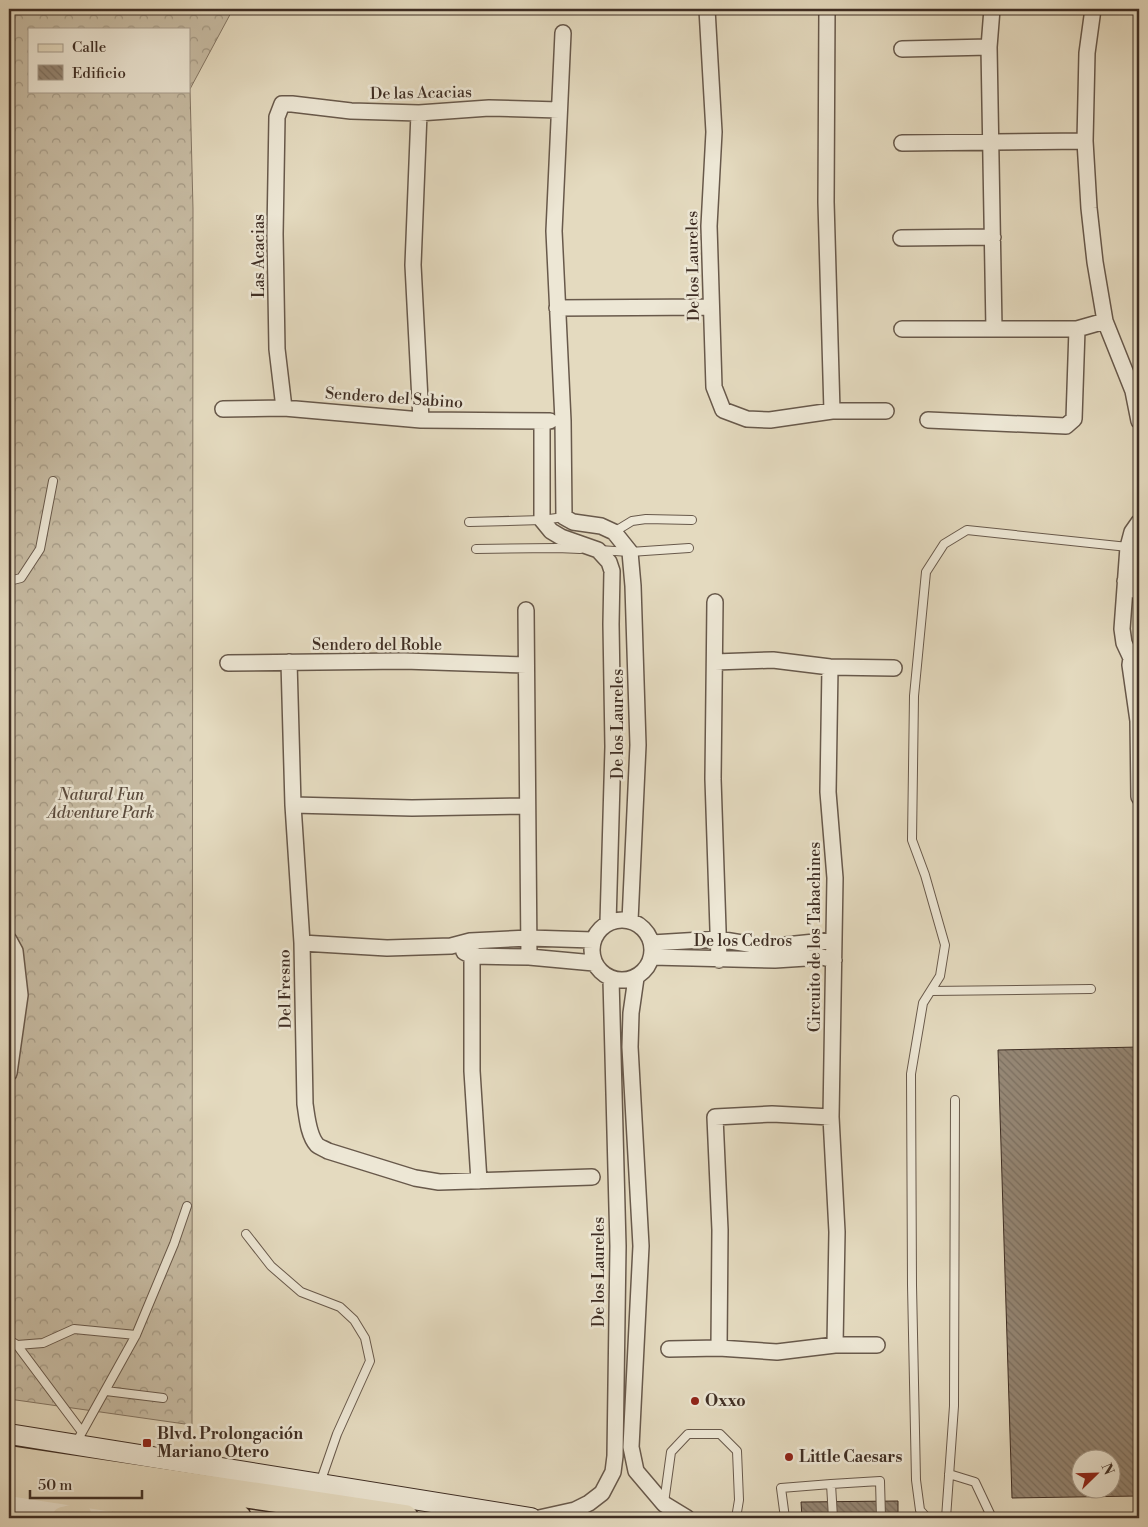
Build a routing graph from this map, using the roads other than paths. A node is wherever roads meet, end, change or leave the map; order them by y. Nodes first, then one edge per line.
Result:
1 (15, 9) edge
2 (707, 9) edge
3 (827, 9) edge
4 (992, 9) edge
5 (1093, 9) edge
6 (9, 10) edge
7 (563, 33) dead end
8 (988, 48) junction
9 (902, 49) dead end
10 (282, 104) joint
11 (560, 110) junction
12 (419, 113) junction
13 (1085, 141) junction
14 (991, 142) junction
15 (902, 143) dead end
16 (992, 237) junction
17 (901, 238) dead end
18 (711, 307) junction
19 (557, 308) junction
20 (1105, 321) junction
21 (902, 329) dead end
22 (994, 329) junction
23 (1077, 329) junction
24 (1136, 392) edge
25 (284, 408) junction
26 (222, 409) dead end
27 (832, 411) junction
28 (886, 411) dead end
29 (421, 420) junction
30 (928, 420) dead end
31 (542, 421) junction
32 (562, 421) junction
33 (1139, 421) edge
34 (53, 480) dead end
35 (564, 517) junction
36 (542, 520) junction
37 (692, 520) dead end
38 (468, 522) dead end
39 (1139, 522) edge
40 (614, 532) junction
41 (1128, 547) junction
42 (689, 548) dead end
43 (476, 549) dead end
44 (598, 550) junction
45 (630, 552) junction
46 (9, 581) edge
47 (1125, 581) junction
48 (1139, 593) edge
49 (715, 602) dead end
50 (526, 610) dead end
51 (289, 662) junction
52 (715, 662) junction
53 (228, 663) dead end
54 (526, 665) junction
55 (1135, 665) edge
56 (830, 667) junction
57 (894, 668) dead end
58 (1139, 797) edge
59 (293, 805) junction
60 (527, 806) junction
61 (630, 921) junction
62 (608, 923) junction
63 (528, 938) junction
64 (718, 939) junction
65 (9, 940) edge
66 (593, 940) junction
67 (834, 940) junction
68 (302, 943) junction
69 (471, 948) junction
70 (652, 950) junction
71 (529, 957) junction
72 (719, 960) junction
73 (834, 960) junction
74 (594, 963) junction
75 (636, 978) junction
76 (611, 979) junction
77 (1091, 989) dead end
78 (931, 991) junction
79 (9, 1072) edge
80 (955, 1100) dead end
81 (831, 1117) junction
82 (592, 1177) dead end
83 (479, 1180) junction
84 (187, 1206) dead end
85 (246, 1234) dead end
86 (618, 1246) junction
87 (641, 1246) junction
88 (136, 1336) junction
89 (9, 1340) edge
90 (17, 1344) junction
91 (835, 1344) junction
92 (877, 1344) dead end
93 (719, 1348) junction
94 (670, 1349) dead end
95 (616, 1362) junction
96 (635, 1362) junction
97 (106, 1391) junction
98 (163, 1398) dead end
99 (9, 1434) edge
100 (79, 1438) junction
101 (633, 1455) junction
102 (615, 1456) junction
103 (9, 1459) edge
104 (949, 1474) junction
105 (9, 1483) edge
106 (320, 1484) junction
107 (831, 1484) junction
108 (9, 1504) edge
109 (664, 1504) junction
110 (71, 1516) edge
111 (105, 1518) edge
112 (238, 1518) edge
113 (405, 1518) edge
114 (531, 1518) edge
115 (539, 1518) edge
116 (687, 1518) edge
117 (736, 1518) edge
118 (785, 1518) edge
119 (833, 1518) edge
120 (881, 1518) edge
121 (927, 1518) edge
122 (946, 1518) edge
123 (992, 1518) edge

1 - 6 lane
2 - 18 street, De los Laureles
3 - 27 street
4 - 8 street
5 - 13 street
7 - 11 street
8 - 9 street
8 - 14 street
10 - 12 street, De las Acacias
10 - 25 street, Las Acacias
11 - 12 street, De las Acacias
11 - 19 street
12 - 29 street
13 - 14 street
13 - 20 street
14 - 15 street
14 - 16 street
16 - 17 street
16 - 22 street
18 - 19 street
18 - 27 street, De los Laureles
19 - 32 street
20 - 23 street
20 - 24 street
21 - 22 street
22 - 23 street
23 - 30 street
24 - 33 street
25 - 26 street, Sendero del Sabino
25 - 29 street, Sendero del Sabino
27 - 28 street, De los Laureles
29 - 31 street, Sendero del Sabino
31 - 32 street, Sendero del Sabino
31 - 36 street
32 - 35 street
34 - 46 lane
35 - 36 lane
35 - 40 street
36 - 38 lane
36 - 44 street
37 - 40 lane
39 - 41 street
40 - 45 street
41 - 47 street
41 - 78 lane
42 - 45 lane
43 - 44 lane
44 - 45 lane
44 - 62 street, De los Laureles
45 - 61 street, De los Laureles
47 - 48 street
47 - 55 street
49 - 52 street
50 - 54 street
51 - 53 street, Sendero del Roble
51 - 54 street, Sendero del Roble
51 - 59 street, Del Fresno
52 - 56 street
52 - 64 street
54 - 60 street
55 - 58 street
56 - 57 street
56 - 67 street, Circuito de los Tabachines
59 - 60 street
59 - 68 street, Del Fresno
60 - 63 street
61 - 62 street
61 - 70 street
62 - 66 street
63 - 66 street
63 - 69 street
63 - 71 street
64 - 67 street, De los Cedros
64 - 70 street, De los Cedros
64 - 72 street
65 - 79 street
66 - 74 street
67 - 73 street, Circuito de los Tabachines
68 - 69 street
68 - 83 street, Del Fresno
69 - 71 street
69 - 83 street
70 - 72 street, De los Cedros
70 - 75 street
71 - 74 street
72 - 73 street, De los Cedros
73 - 81 street, Circuito de los Tabachines
74 - 76 street
75 - 76 street
75 - 87 street
76 - 86 street, De los Laureles
77 - 78 lane
78 - 121 lane
80 - 104 lane
81 - 91 street, Circuito de los Tabachines
81 - 93 street
82 - 83 street, Del Fresno
84 - 88 lane
85 - 106 lane
86 - 87 street
86 - 95 street, De los Laureles
87 - 96 street
88 - 90 lane
88 - 97 lane
89 - 90 lane
90 - 100 lane
91 - 92 street
91 - 93 street
93 - 94 street
95 - 96 street
95 - 102 street, De los Laureles
96 - 101 street
97 - 98 lane
97 - 100 lane
99 - 100 street
100 - 106 street
101 - 102 street
101 - 109 street
102 - 115 street, De los Laureles
103 - 113 highway
104 - 122 lane
104 - 123 lane
105 - 112 highway
106 - 114 street
107 - 118 lane
107 - 119 lane
107 - 120 lane
108 - 110 street
109 - 116 street
109 - 117 lane
110 - 111 street

